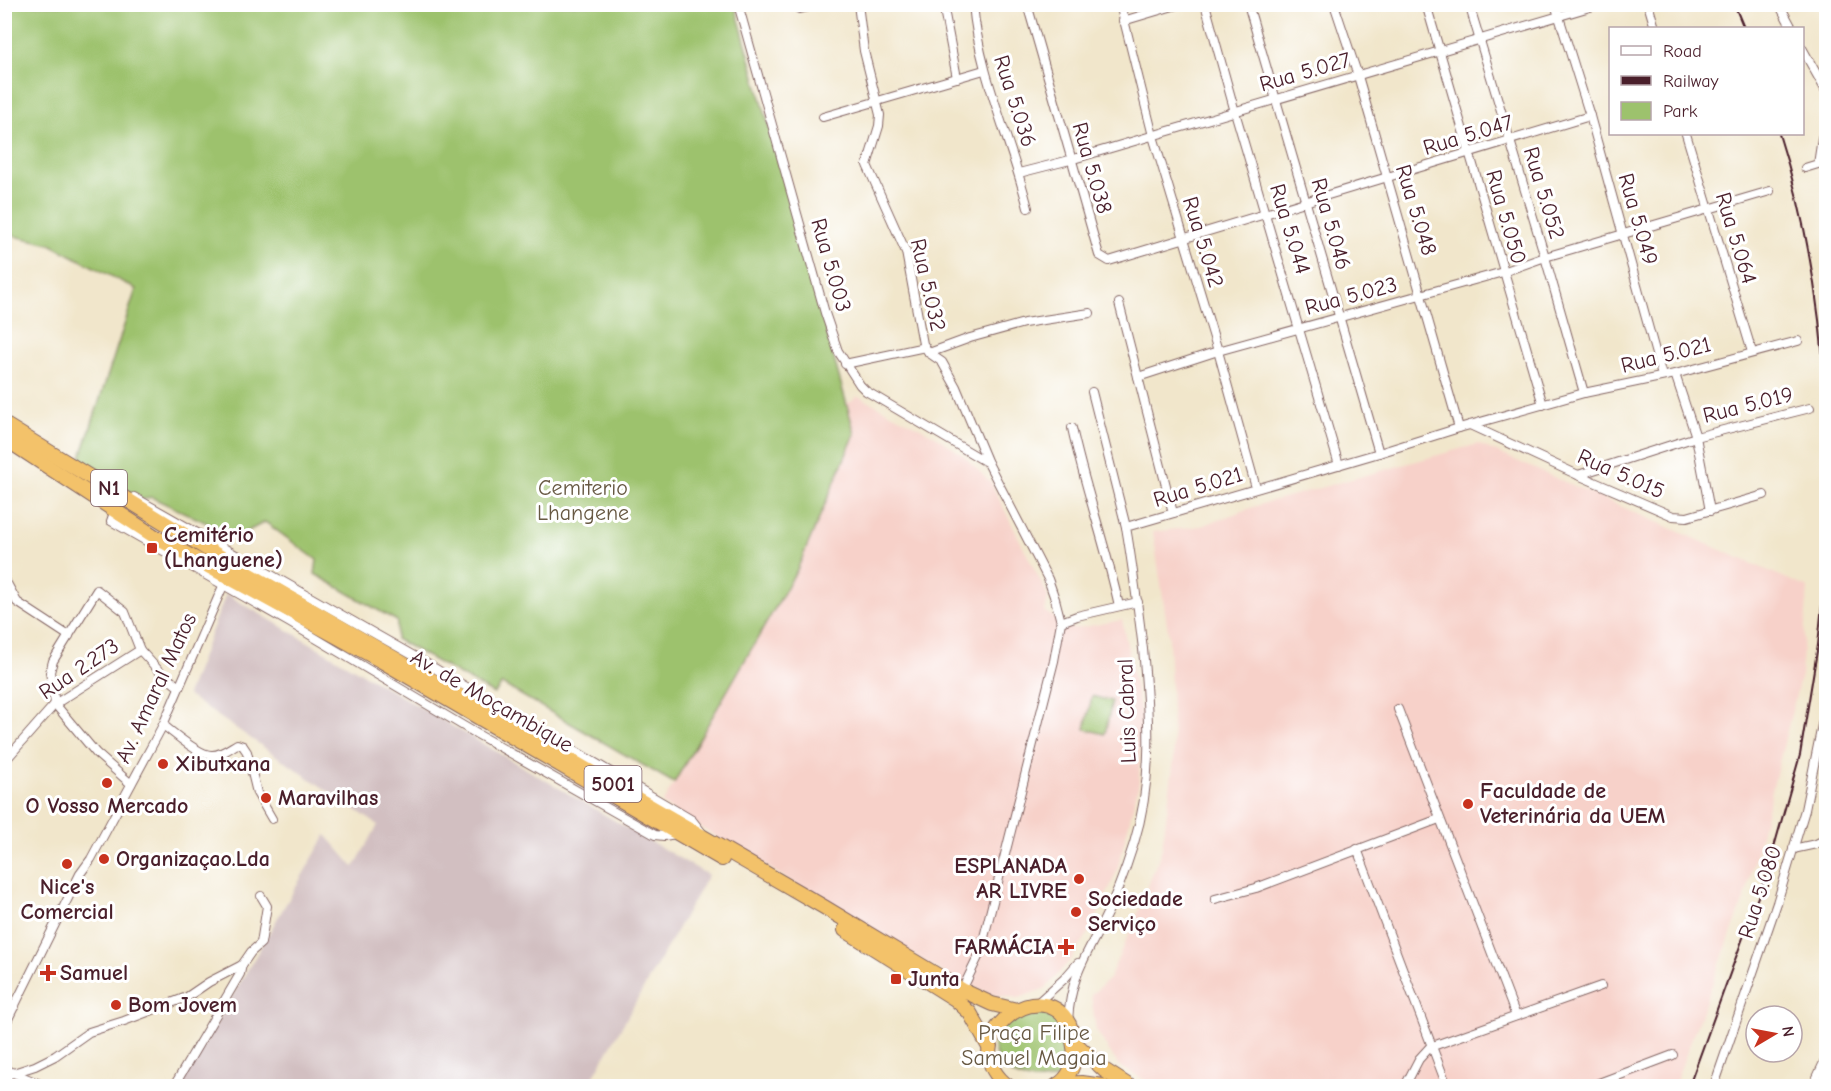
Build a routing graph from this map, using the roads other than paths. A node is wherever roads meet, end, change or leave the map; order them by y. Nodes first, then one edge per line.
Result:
1 (738, 4) edge
2 (822, 4) edge
3 (858, 4) edge
4 (943, 4) edge
5 (973, 4) edge
6 (1027, 4) edge
7 (1120, 4) edge
8 (1180, 4) edge
9 (1205, 4) edge
10 (1248, 4) edge
11 (1334, 4) edge
12 (1426, 4) edge
13 (1469, 4) edge
14 (1555, 4) edge
15 (1600, 4) edge
16 (1648, 4) edge
17 (1779, 4) edge
18 (799, 9) dead end
19 (1558, 16) junction
20 (1123, 21) junction
21 (1655, 27) edge
22 (1791, 27) edge
23 (1479, 40) junction
24 (1804, 50) edge
25 (1440, 52) junction
26 (984, 70) junction
27 (1358, 76) junction
28 (957, 78) junction
29 (1827, 91) edge
30 (1276, 99) junction
31 (876, 102) junction
32 (1235, 112) junction
33 (1590, 116) junction
34 (823, 117) dead end
35 (1827, 126) edge
36 (1686, 135) edge
37 (1153, 136) junction
38 (1509, 141) junction
39 (1469, 153) junction
40 (1070, 160) junction
41 (1805, 168) dead end
42 (1019, 173) junction
43 (1387, 178) junction
44 (1770, 191) dead end
45 (1305, 202) junction
46 (1029, 208) dead end
47 (1708, 209) junction
48 (1266, 213) junction
49 (1623, 234) junction
50 (1183, 239) junction
51 (1545, 257) junction
52 (1503, 272) junction
53 (1422, 295) junction
54 (1119, 303) dead end
55 (1090, 313) dead end
56 (1339, 319) junction
57 (1300, 328) junction
58 (1798, 341) dead end
59 (927, 350) junction
60 (1218, 351) junction
61 (1752, 352) junction
62 (845, 364) junction
63 (1675, 374) junction
64 (1662, 376) junction
65 (1138, 377) junction
66 (1092, 392) dead end
67 (1584, 393) junction
68 (1543, 405) junction
69 (1809, 408) dead end
70 (4, 424) edge
71 (1470, 425) junction
72 (1072, 428) dead end
73 (1459, 428) junction
74 (1696, 437) junction
75 (4, 438) edge
76 (1379, 453) junction
77 (988, 463) junction
78 (1339, 465) junction
79 (1578, 475) junction
80 (1256, 488) junction
81 (113, 490) junction
82 (1764, 495) dead end
83 (115, 510) junction
84 (1710, 511) junction
85 (1173, 513) junction
86 (1126, 527) junction
87 (157, 538) joint
88 (212, 552) joint
89 (4, 578) edge
90 (223, 586) junction
91 (1138, 602) junction
92 (1119, 606) junction
93 (1061, 622) junction
94 (69, 636) junction
95 (141, 650) junction
96 (179, 687) junction
97 (55, 704) junction
98 (1827, 705) edge
99 (1398, 709) dead end
100 (163, 725) junction
101 (4, 762) edge
102 (131, 784) junction
103 (272, 819) dead end
104 (1440, 819) junction
105 (678, 833) junction
106 (705, 838) junction
107 (1827, 839) edge
108 (1357, 849) junction
109 (1793, 849) junction
110 (261, 896) dead end
111 (1215, 899) dead end
112 (1086, 952) junction
113 (242, 965) junction
114 (1600, 986) dead end
115 (962, 990) junction
116 (4, 998) edge
117 (1035, 1005) junction
118 (15, 1006) junction
119 (1017, 1010) junction
120 (1516, 1016) junction
121 (1068, 1023) junction
122 (4, 1027) edge
123 (1073, 1041) junction
124 (989, 1047) junction
125 (1430, 1047) junction
126 (1673, 1055) dead end
127 (1827, 1058) edge
128 (4, 1069) edge
129 (13, 1073) junction
130 (4, 1076) edge
131 (1058, 1085) edge
132 (45, 1086) edge
133 (174, 1086) edge
134 (1008, 1086) edge
135 (1103, 1086) edge
136 (1130, 1086) edge
137 (1405, 1086) edge
138 (1447, 1086) edge
139 (1591, 1086) edge
140 (1714, 1086) edge
141 (1813, 1086) edge

1 - 62 street, Rua 5.003
2 - 18 street
3 - 31 street, Rua 5.032
4 - 28 street
5 - 26 street, Rua 5.036
6 - 40 street, Rua 5.038
7 - 20 street, Rua 5.042
8 - 20 street
9 - 32 street, Rua 5.044
10 - 30 street, Rua 5.046
11 - 27 street, Rua 5.048
12 - 25 street, Rua 5.050
13 - 23 street, Rua 5.052
14 - 19 street, Rua 5.049
15 - 19 street, Rua 5.027
16 - 21 street
17 - 22 street
19 - 23 street, Rua 5.027
19 - 33 street, Rua 5.049
20 - 37 street, Rua 5.042
23 - 25 street, Rua 5.027
23 - 38 street, Rua 5.052
24 - 29 street
25 - 27 street, Rua 5.027
25 - 39 street, Rua 5.050
26 - 28 street
26 - 42 street, Rua 5.036
27 - 30 street, Rua 5.027
27 - 43 street, Rua 5.048
28 - 31 street
30 - 32 street, Rua 5.027
30 - 45 street, Rua 5.046
31 - 34 street
31 - 59 street, Rua 5.032
32 - 37 street, Rua 5.027
32 - 48 street, Rua 5.044
33 - 38 street, Rua 5.047
33 - 49 street, Rua 5.049
35 - 41 street
36 - 47 street, Rua 5.064
37 - 40 street, Rua 5.027
37 - 50 street, Rua 5.042
38 - 39 street, Rua 5.047
38 - 51 street, Rua 5.052
39 - 43 street, Rua 5.047
39 - 52 street, Rua 5.050
40 - 42 street, Rua 5.027
40 - 50 street, Rua 5.038
42 - 46 street, Rua 5.036
43 - 45 street, Rua 5.047
43 - 53 street, Rua 5.048
44 - 47 street, Rua 5.023
45 - 48 street, Rua 5.047
45 - 56 street, Rua 5.046
47 - 49 street, Rua 5.023
47 - 61 street, Rua 5.064
48 - 50 street, Rua 5.047
48 - 57 street, Rua 5.044
49 - 51 street, Rua 5.023
49 - 64 street, Rua 5.049
50 - 60 street, Rua 5.042
51 - 52 street, Rua 5.023
51 - 67 street, Rua 5.052
52 - 53 street, Rua 5.023
52 - 68 street, Rua 5.050
53 - 56 street, Rua 5.023
53 - 73 street, Rua 5.048
54 - 65 street
55 - 59 street
56 - 57 street, Rua 5.023
56 - 76 street, Rua 5.046
57 - 60 street, Rua 5.023
57 - 78 street, Rua 5.044
58 - 61 street, Rua 5.021
59 - 62 street
59 - 77 street, Rua 5.032
60 - 65 street, Rua 5.023
60 - 80 street, Rua 5.042
61 - 63 street, Rua 5.021
62 - 77 street, Rua 5.003
63 - 64 street, Rua 5.021
63 - 74 street
64 - 67 street, Rua 5.021
65 - 85 street
66 - 86 street
67 - 68 street, Rua 5.021
68 - 71 street, Rua 5.021
69 - 74 street, Rua 5.019
70 - 81 highway, N1
71 - 73 street, Rua 5.021
71 - 79 street, Rua 5.015
72 - 92 street
73 - 76 street, Rua 5.021
74 - 79 street, Rua 5.019
74 - 84 street
75 - 83 highway, N1
76 - 78 street, Rua 5.021
77 - 93 street, Rua 5.032
78 - 80 street, Rua 5.021
79 - 84 street, Rua 5.015
80 - 85 street, Rua 5.021
81 - 88 highway, N1
81 - 106 street
82 - 84 street, Rua 5.015
83 - 87 highway, N1
83 - 90 street
85 - 86 street, Rua 5.021
86 - 91 street
87 - 105 highway, Av. de Moçambique / 5001
88 - 106 highway, Av. de Moçambique / 5001
89 - 94 street
90 - 96 street, Av. Amaral Matos
90 - 105 street
91 - 92 street
91 - 112 street, Luis Cabral
92 - 93 street
93 - 115 street
94 - 95 street
94 - 97 street
95 - 96 street, Rua 2.273
95 - 97 street, Rua 2.273
96 - 100 street, Av. Amaral Matos
97 - 101 street, Rua 2.273
97 - 102 street
98 - 109 street, Rua 5.080
99 - 104 street
100 - 102 street, Av. Amaral Matos
100 - 103 street
102 - 118 street, Av. Amaral Matos
104 - 108 street
104 - 120 street
105 - 124 highway, Av. de Moçambique / 5001
106 - 115 highway, Av. de Moçambique / 5001
107 - 109 street
108 - 111 street
108 - 125 street
109 - 140 street, Rua 5.080
110 - 113 street
112 - 117 street, Luis Cabral
112 - 121 street, Luis Cabral
113 - 129 street
113 - 133 street
114 - 120 street
115 - 119 highway, Av. de Moçambique / 5001
116 - 118 street
117 - 119 highway
117 - 121 highway
118 - 122 street, Av. Amaral Matos
119 - 124 highway
120 - 125 street
121 - 123 highway
123 - 131 highway
123 - 136 highway
124 - 134 highway, Av. de Moçambique
125 - 137 street
125 - 138 street
126 - 139 street
127 - 141 street
128 - 129 street
129 - 130 street
129 - 132 street
131 - 135 highway

